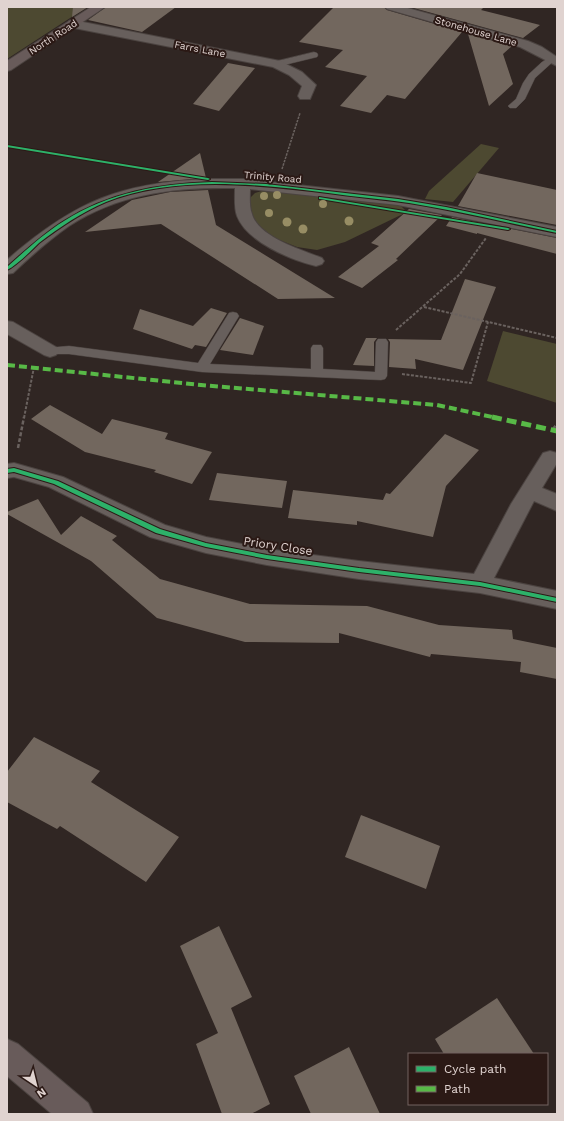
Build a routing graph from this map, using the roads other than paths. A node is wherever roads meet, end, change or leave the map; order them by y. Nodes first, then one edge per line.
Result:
1 (99, 7) edge
2 (391, 7) edge
3 (73, 24) junction
4 (314, 55) dead end
5 (554, 60) edge
6 (276, 64) junction
7 (7, 67) edge
8 (306, 96) road end
9 (513, 106) dead end
10 (243, 183) junction
11 (557, 232) edge
12 (316, 261) dead end
13 (7, 269) edge
14 (233, 316) dead end
15 (7, 326) edge
16 (382, 342) road end
17 (317, 348) dead end
18 (50, 351) joint
19 (202, 368) junction
20 (317, 374) junction
21 (550, 458) dead end
22 (10, 471) edge
23 (530, 491) junction
24 (557, 503) edge
25 (480, 584) junction
26 (557, 600) edge
27 (7, 1055) edge
28 (77, 1114) edge

1 - 3 main road, North Road
2 - 5 street, Stonehouse Lane
3 - 6 street, Farrs Lane
3 - 7 main road, North Road
4 - 6 lane
5 - 9 lane
6 - 8 street, Farrs Lane
10 - 11 street, Trinity Road
10 - 12 street, Trinity Road
10 - 13 street, Trinity Road
14 - 19 lane
15 - 18 street
16 - 20 lane
17 - 20 lane
18 - 19 lane
19 - 20 lane
21 - 23 street
22 - 25 street, Priory Close
23 - 24 street
23 - 25 street
25 - 26 street, Priory Close
27 - 28 main road

